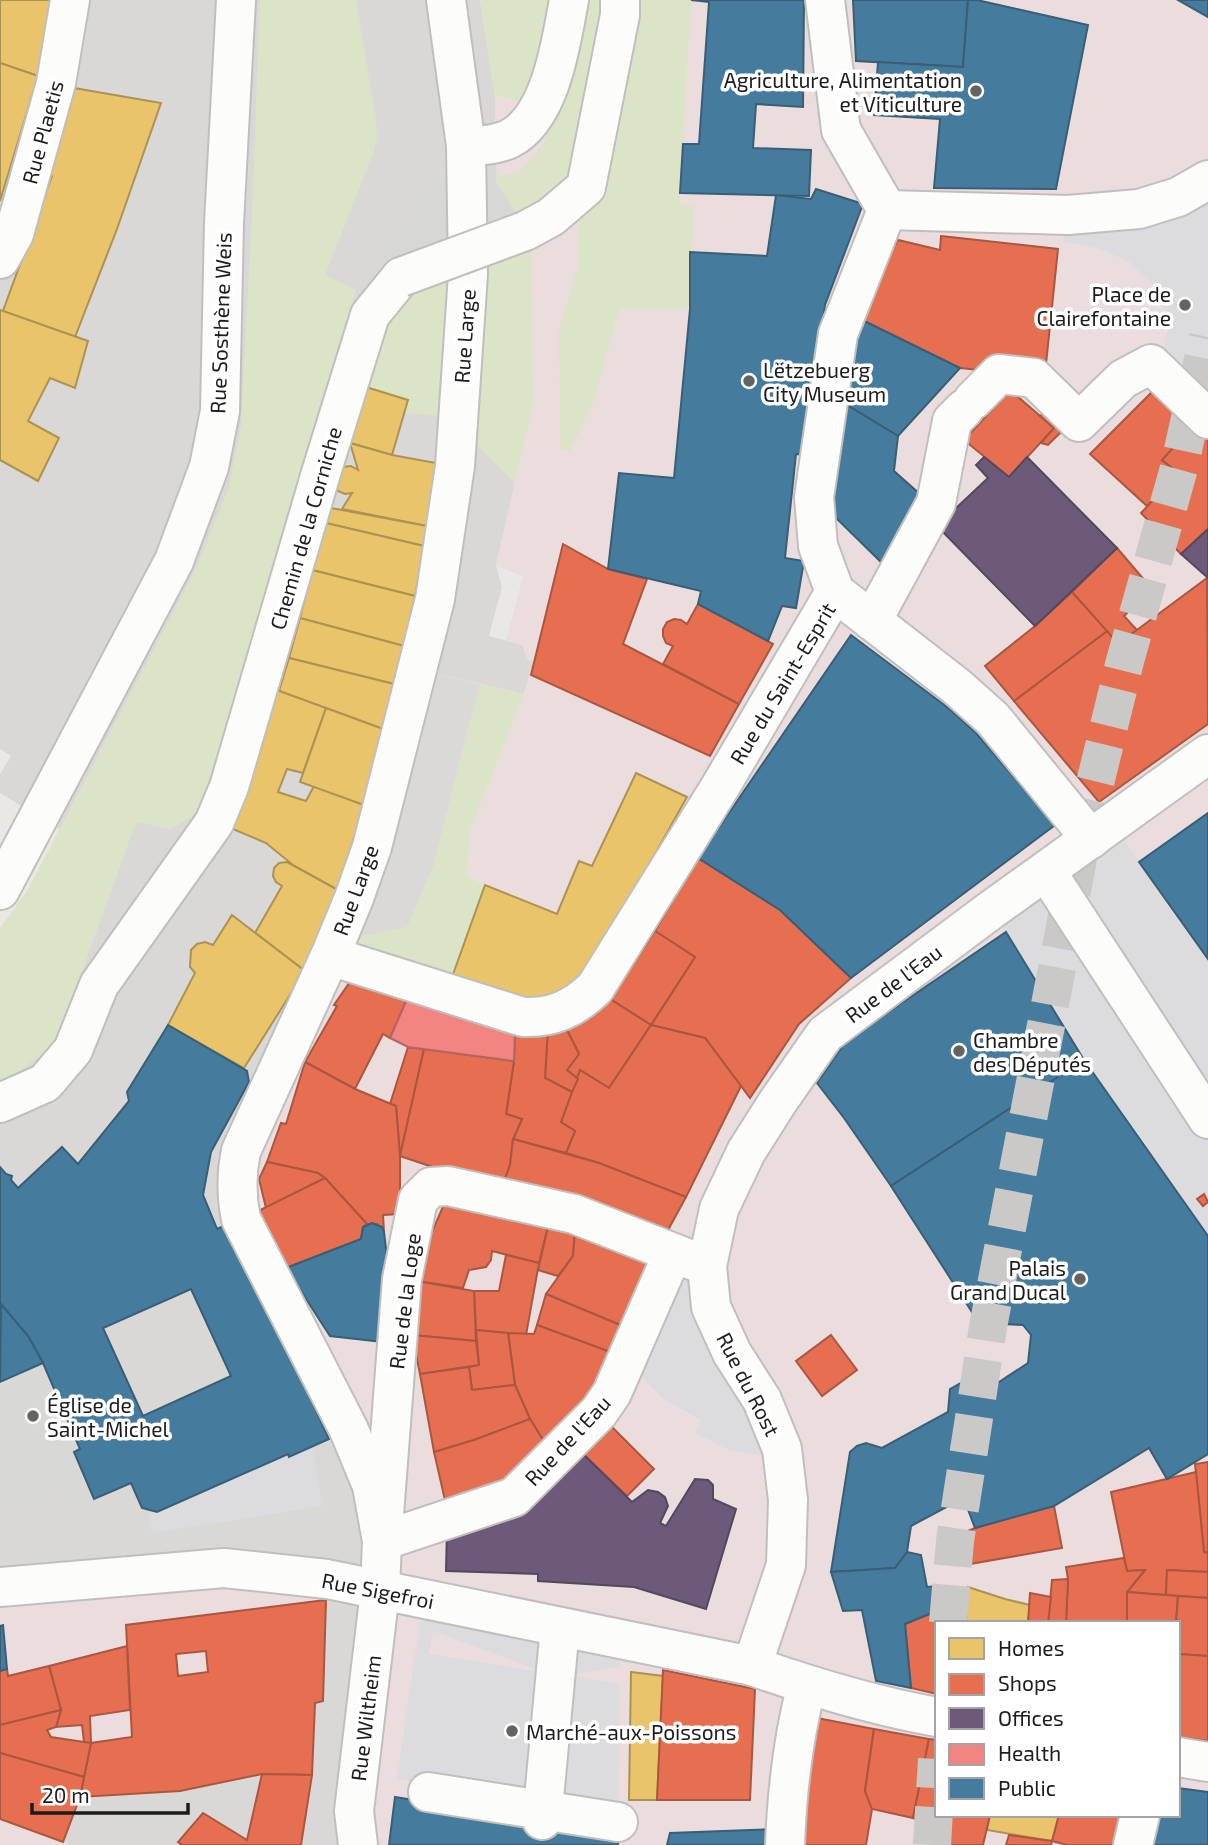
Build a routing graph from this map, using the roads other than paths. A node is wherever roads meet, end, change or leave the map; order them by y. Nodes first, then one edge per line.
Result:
1 (70, 0) edge
2 (236, 0) edge
3 (446, 0) edge
4 (569, 0) edge
5 (620, 0) edge
6 (825, 0) edge
7 (466, 146) junction
8 (1208, 180) edge
9 (887, 210) junction
10 (0, 259) edge
11 (1208, 419) edge
12 (835, 592) junction
13 (872, 621) junction
14 (1208, 754) edge
15 (1091, 839) junction
16 (1046, 871) junction
17 (0, 890) edge
18 (330, 956) junction
19 (0, 1103) edge
20 (1208, 1119) edge
21 (690, 1260) junction
22 (711, 1307) joint
23 (382, 1541) junction
24 (0, 1587) edge
25 (380, 1591) junction
26 (560, 1628) junction
27 (752, 1666) junction
28 (807, 1685) junction
29 (935, 1717) edge
30 (1180, 1757) edge
31 (1208, 1762) edge
32 (428, 1792) dead end
33 (542, 1815) junction
34 (1140, 1817) edge
35 (618, 1822) dead end
36 (358, 1845) edge
37 (785, 1845) edge
38 (1133, 1845) edge

1 - 10 street, Rue Plaetis
2 - 17 street, Rue Sosthène Weis
3 - 7 street, Rue Large
4 - 7 street
5 - 19 street, Chemin de la Corniche, bridge
6 - 9 street
7 - 18 street, Rue Large
8 - 9 street
9 - 12 street, Rue du Saint-Esprit
11 - 13 street
12 - 13 street
12 - 18 street, Rue du Saint-Esprit
13 - 15 street
14 - 15 street, Rue de l'Eau
15 - 16 street, Rue de l'Eau
16 - 20 street
16 - 21 street, Rue de l'Eau
18 - 23 street, Rue Large
21 - 22 street, Rue de l'Eau
21 - 23 street, Rue de l'Eau
21 - 23 street, Rue de la Loge
22 - 27 street, Rue du Rost
23 - 25 street, Rue Large
24 - 25 street, Rue Sigefroi
25 - 26 street, Rue Sigefroi
25 - 36 street, Rue Wiltheim
26 - 27 street, Rue Sigefroi
26 - 33 street
27 - 28 street, Rue Sigefroi
28 - 29 street, Rue Sigefroi
28 - 37 street
30 - 31 street
32 - 33 street
33 - 35 street
34 - 38 street

